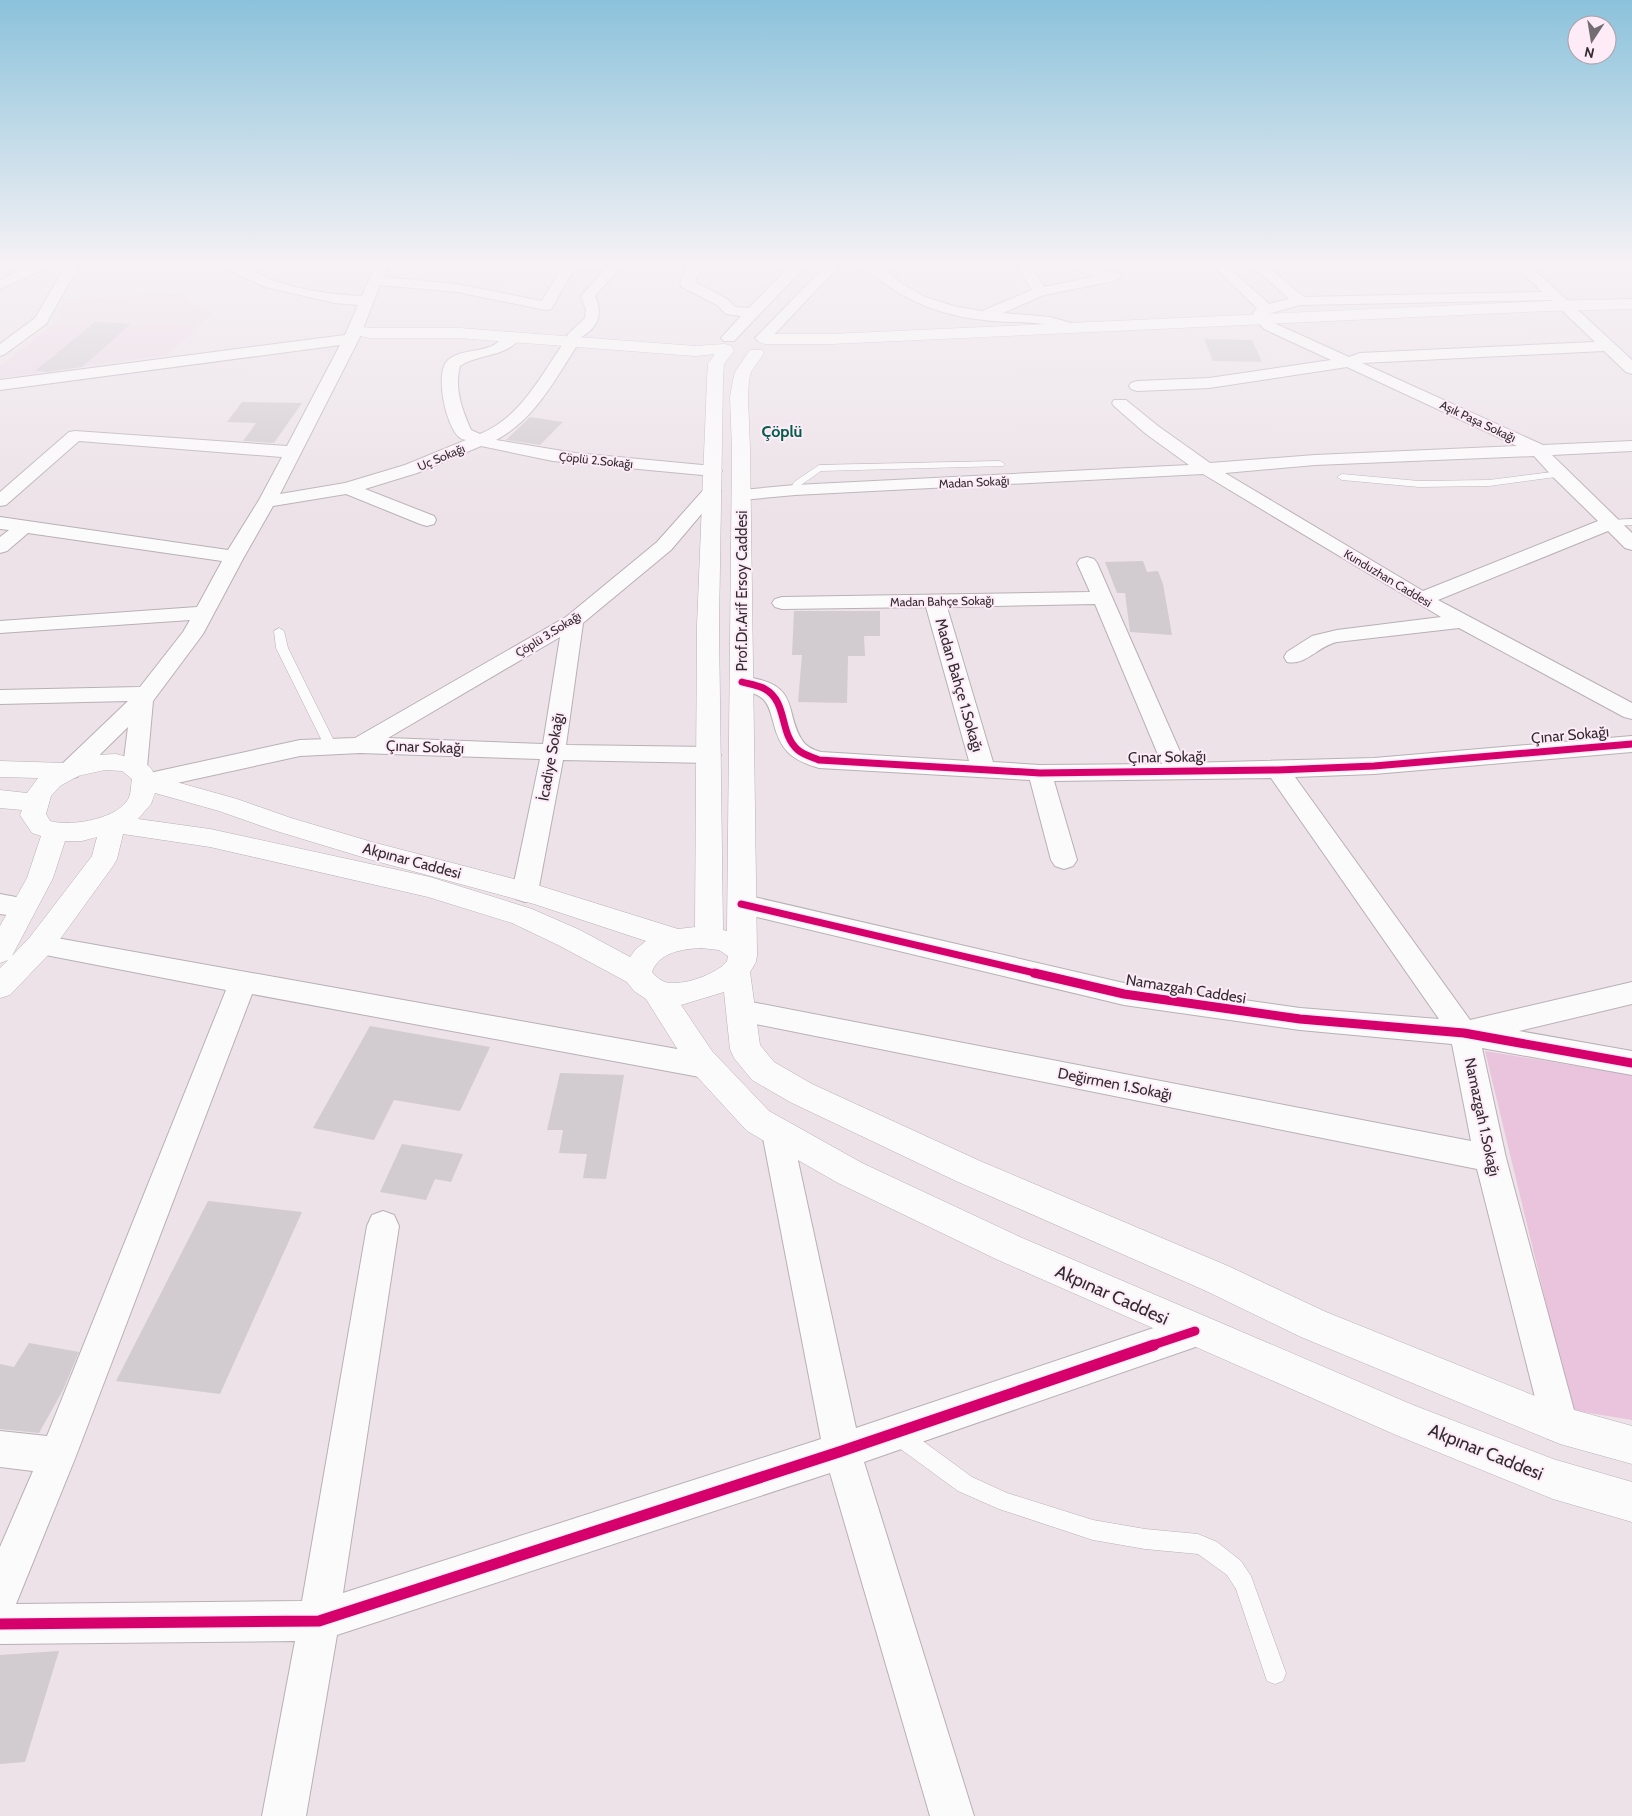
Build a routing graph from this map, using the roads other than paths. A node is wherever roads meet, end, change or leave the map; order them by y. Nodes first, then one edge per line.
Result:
1 (726, 346) edge
2 (292, 347) edge
3 (347, 347) edge
4 (501, 347) edge
5 (567, 347) edge
6 (655, 347) edge
7 (721, 347) edge
8 (761, 347) edge
9 (1322, 347) edge
10 (1592, 347) edge
11 (1608, 347) edge
12 (1351, 362) junction
13 (1632, 369) edge
14 (1209, 383) junction
15 (0, 385) edge
16 (1123, 391) junction
17 (1150, 412) junction
18 (481, 440) junction
19 (1632, 446) edge
20 (1538, 449) junction
21 (292, 452) junction
22 (1000, 464) dead end
23 (1206, 470) junction
24 (1560, 474) junction
25 (1342, 477) dead end
26 (712, 481) junction
27 (348, 488) junction
28 (794, 490) junction
29 (742, 495) junction
30 (0, 501) edge
31 (267, 502) junction
32 (427, 520) dead end
33 (1632, 522) edge
34 (1611, 523) junction
35 (0, 524) edge
36 (25, 526) junction
37 (1632, 544) edge
38 (0, 547) edge
39 (234, 557) junction
40 (1087, 563) dead end
41 (1102, 598) junction
42 (1422, 599) junction
43 (935, 601) junction
44 (782, 603) dead end
45 (203, 613) junction
46 (573, 620) junction
47 (1462, 621) junction
48 (0, 627) edge
49 (279, 631) dead end
50 (1295, 658) dead end
51 (742, 682) junction
52 (0, 697) edge
53 (145, 697) junction
54 (1632, 712) edge
55 (1632, 744) edge
56 (360, 745) junction
57 (331, 747) junction
58 (553, 752) junction
59 (709, 755) junction
60 (0, 769) edge
61 (69, 770) junction
62 (983, 770) junction
63 (1278, 770) junction
64 (1177, 771) junction
65 (1040, 773) junction
66 (140, 775) junction
67 (0, 799) edge
68 (33, 802) junction
69 (109, 823) junction
70 (55, 832) junction
71 (1064, 860) dead end
72 (526, 892) junction
73 (742, 904) junction
74 (12, 906) edge
75 (709, 937) junction
76 (678, 940) junction
77 (40, 945) junction
78 (0, 952) edge
79 (739, 962) junction
80 (242, 980) junction
81 (647, 983) junction
82 (0, 987) edge
83 (1632, 993) edge
84 (741, 1011) junction
85 (1464, 1033) junction
86 (1632, 1062) edge
87 (706, 1066) junction
88 (777, 1133) junction
89 (1490, 1158) junction
90 (383, 1226) dead end
91 (1195, 1331) junction
92 (1560, 1425) junction
93 (896, 1433) junction
94 (1632, 1445) edge
95 (0, 1449) edge
96 (842, 1451) junction
97 (58, 1456) junction
98 (1632, 1502) edge
99 (0, 1594) edge
100 (320, 1621) junction
101 (0, 1624) edge
102 (1275, 1673) dead end
103 (284, 1816) edge
104 (952, 1816) edge

1 - 26 street, Prof.Dr.Arif Ersoy Caddesi
2 - 15 street
3 - 21 street
4 - 18 street
5 - 18 street, Uç Sokağı
6 - 7 street
8 - 29 street, Prof.Dr.Arif Ersoy Caddesi
9 - 12 street, Aşık Paşa Sokağı
10 - 12 street
11 - 13 street
12 - 14 street
12 - 20 street, Aşık Paşa Sokağı
14 - 16 street
14 - 17 street
16 - 17 street
16 - 17 street
16 - 17 street
17 - 23 street, Kunduzhan Caddesi
18 - 26 street, Çöplü 2.Sokağı
18 - 27 street, Uç Sokağı
19 - 20 street, Madan Sokağı
20 - 23 street, Madan Sokağı
20 - 24 street, Aşık Paşa Sokağı
21 - 30 street
21 - 31 street
22 - 28 lane
23 - 28 street, Madan Sokağı
23 - 42 street, Kunduzhan Caddesi
24 - 25 lane
24 - 34 street, Aşık Paşa Sokağı
26 - 46 street, Çöplü 3.Sokağı
26 - 59 street, Prof.Dr.Arif Ersoy Caddesi
27 - 31 street, Uç Sokağı
27 - 32 street
28 - 29 street, Madan Sokağı
29 - 51 street, Prof.Dr.Arif Ersoy Caddesi
31 - 39 street
33 - 34 lane
34 - 37 street, Aşık Paşa Sokağı
34 - 42 street
35 - 36 street
36 - 38 street
36 - 39 street
39 - 45 street
40 - 41 street
41 - 43 street, Madan Bahçe Sokağı
41 - 64 street
42 - 47 street, Kunduzhan Caddesi
43 - 44 street, Madan Bahçe Sokağı
43 - 62 street, Madan Bahçe 1.Sokağı
45 - 48 street
45 - 53 street
46 - 56 street, Çöplü 3.Sokağı
46 - 58 street, İcadiye Sokağı
47 - 50 street
47 - 54 street, Kunduzhan Caddesi
49 - 57 lane
51 - 62 street, Çınar Sokağı
51 - 73 street, Prof.Dr.Arif Ersoy Caddesi
52 - 53 street
53 - 61 street
53 - 66 street
55 - 63 street, Çınar Sokağı
56 - 57 street, Çınar Sokağı
56 - 58 street, Çınar Sokağı
57 - 66 street, Çınar Sokağı
58 - 59 street, Çınar Sokağı
58 - 72 street, İcadiye Sokağı
59 - 75 street, Prof.Dr.Arif Ersoy Caddesi
60 - 61 street
61 - 66 street
61 - 68 street
62 - 65 street, Çınar Sokağı
63 - 64 street, Çınar Sokağı
63 - 85 street, Namazgah 1.Sokağı
64 - 65 street, Çınar Sokağı
65 - 71 street
66 - 69 street
66 - 72 street, Akpınar Caddesi
67 - 68 street
68 - 70 street
69 - 70 street
69 - 77 street
69 - 81 street, Akpınar Caddesi
70 - 74 street
72 - 76 street, Akpınar Caddesi
73 - 79 street, Prof.Dr.Arif Ersoy Caddesi
73 - 85 street, Namazgah Caddesi
74 - 78 street
75 - 76 street
75 - 79 street
76 - 81 street
77 - 80 street
77 - 82 street
79 - 81 street
79 - 84 street
80 - 87 street
80 - 97 street
81 - 87 street, Akpınar Caddesi
83 - 85 street
84 - 89 street, Değirmen 1.Sokağı
84 - 92 street
85 - 86 street, Namazgah Caddesi
85 - 89 street, Namazgah 1.Sokağı
87 - 88 street, Akpınar Caddesi
88 - 91 street, Akpınar Caddesi
88 - 96 street
89 - 92 street, Namazgah 1.Sokağı
90 - 100 street
91 - 93 street
91 - 98 street, Akpınar Caddesi
92 - 94 street
93 - 96 street
93 - 102 lane
95 - 97 street
96 - 100 street
96 - 104 street
97 - 99 street
100 - 101 street
100 - 103 street

